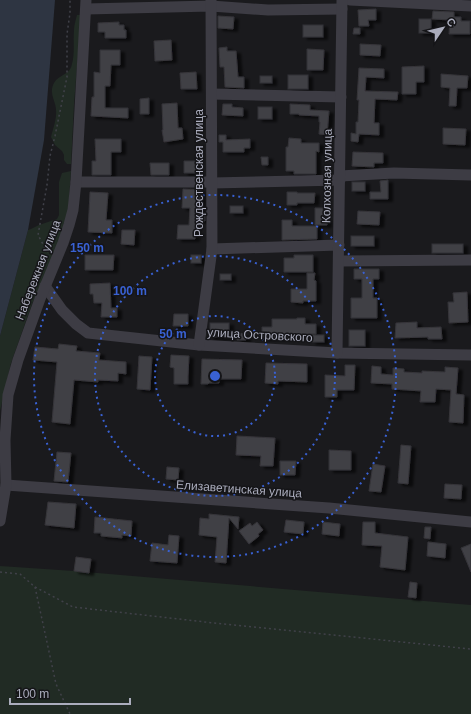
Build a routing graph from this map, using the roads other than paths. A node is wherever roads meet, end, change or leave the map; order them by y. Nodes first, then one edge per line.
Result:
1 (350, 0) edge
2 (211, 3) edge
3 (86, 4) edge
4 (342, 4) edge
5 (471, 6) edge
6 (212, 94) junction
7 (341, 97) junction
8 (471, 175) edge
9 (340, 178) junction
10 (76, 182) junction
11 (212, 183) junction
12 (339, 246) junction
13 (212, 249) junction
14 (471, 260) edge
15 (339, 261) junction
16 (45, 286) junction
17 (199, 345) junction
18 (337, 353) junction
19 (471, 355) edge
20 (6, 485) junction
21 (0, 521) edge
22 (471, 522) edge

1 - 5 street
2 - 3 street
2 - 4 street
2 - 6 street, Рождественская улица
3 - 10 street, Набережная улица
4 - 7 street, Колхозная улица
6 - 7 street
6 - 11 street, Рождественская улица
7 - 9 street, Колхозная улица
8 - 9 street
9 - 11 street
9 - 12 street, Колхозная улица
10 - 11 street
10 - 16 street, Набережная улица
11 - 13 street, Рождественская улица
12 - 13 street
12 - 15 street, Колхозная улица
13 - 17 street, Рождественская улица
14 - 15 street
15 - 18 street, Колхозная улица
16 - 17 street, улица Островского
16 - 20 street, Набережная улица
17 - 18 street, улица Островского
18 - 19 street, улица Островского
20 - 21 street, Набережная улица
20 - 22 street, Елизаветинская улица

